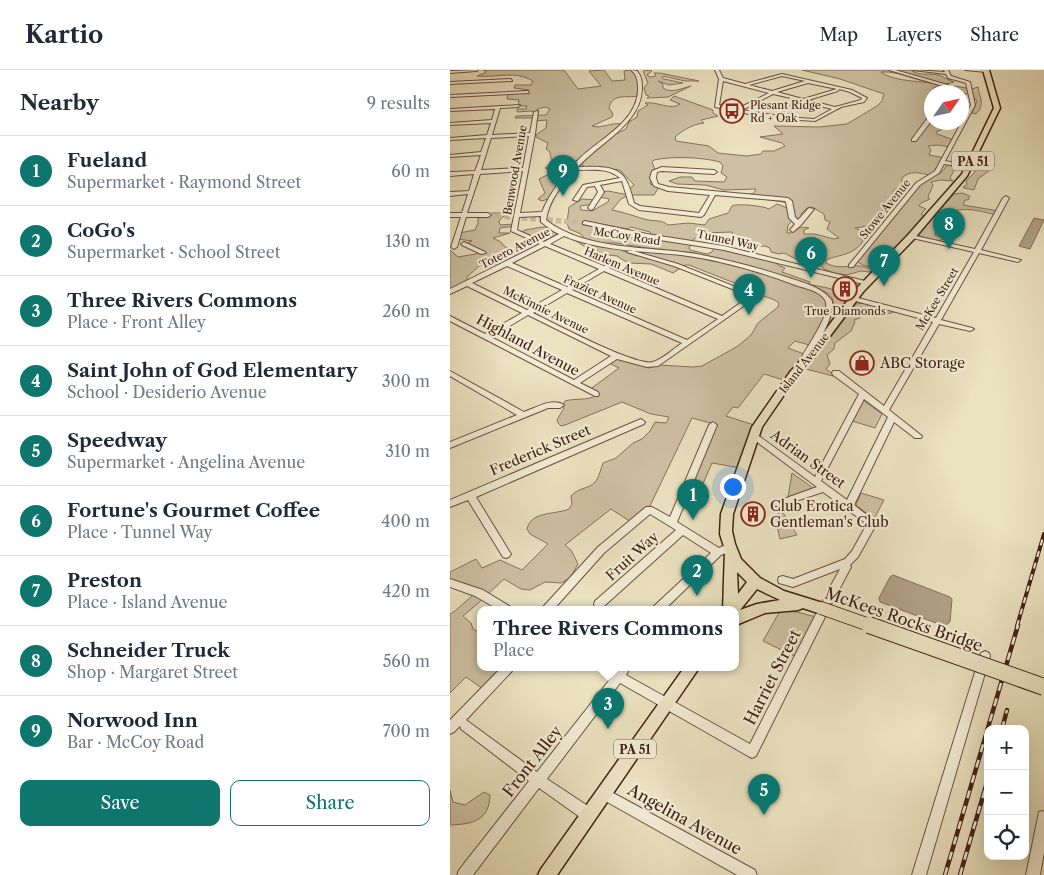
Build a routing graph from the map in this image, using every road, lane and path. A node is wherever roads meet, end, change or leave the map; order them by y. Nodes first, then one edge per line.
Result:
1 (476, 70) edge
2 (633, 70) edge
3 (717, 70) edge
4 (891, 70) edge
5 (915, 70) edge
6 (967, 70) edge
7 (986, 70) edge
8 (450, 72) edge
9 (946, 73) edge
10 (721, 79) junction
11 (511, 80) dead end
12 (807, 82) junction
13 (450, 83) edge
14 (745, 85) junction
15 (934, 85) edge
16 (840, 89) junction
17 (528, 92) dead end
18 (773, 92) junction
19 (450, 96) edge
20 (814, 96) joint
21 (803, 100) junction
22 (518, 106) dead end
23 (498, 107) junction
24 (834, 108) junction
25 (450, 110) edge
26 (737, 111) junction
27 (536, 112) dead end
28 (780, 118) junction
29 (494, 121) junction
30 (450, 124) edge
31 (924, 125) edge
32 (533, 134) junction
33 (489, 137) junction
34 (450, 139) edge
35 (914, 140) dead end
36 (484, 153) junction
37 (450, 156) edge
38 (944, 162) junction
39 (970, 166) junction
40 (574, 168) junction
41 (524, 169) dead end
42 (714, 172) dead end
43 (477, 173) junction
44 (450, 174) edge
45 (624, 179) junction
46 (597, 184) junction
47 (471, 192) junction
48 (450, 194) edge
49 (713, 195) junction
50 (735, 197) junction
51 (746, 197) dead end
52 (1006, 198) dead end
53 (576, 200) dead end
54 (591, 208) dead end
55 (811, 209) dead end
56 (544, 214) junction
57 (464, 215) junction
58 (488, 215) tunnel mouth
59 (517, 215) junction
60 (450, 216) edge
61 (585, 223) tunnel mouth
62 (799, 224) junction
63 (793, 230) dead end
64 (514, 231) joint
65 (458, 234) junction
66 (562, 235) junction
67 (450, 236) edge
68 (911, 237) junction
69 (464, 244) dead end
70 (544, 244) junction
71 (619, 246) junction
72 (454, 247) dead end
73 (977, 251) junction
74 (483, 253) dead end
75 (1018, 260) dead end
76 (506, 263) junction
77 (851, 266) dead end
78 (607, 268) junction
79 (467, 283) junction
80 (867, 283) junction
81 (567, 290) junction
82 (450, 292) edge
83 (854, 299) junction
84 (527, 312) junction
85 (450, 318) edge
86 (722, 318) junction
87 (936, 320) junction
88 (970, 329) dead end
89 (485, 336) junction
90 (687, 343) junction
91 (616, 356) junction
92 (804, 359) junction
93 (450, 372) edge
94 (836, 374) dead end
95 (574, 383) junction
96 (595, 394) dead end
97 (863, 394) junction
98 (560, 405) dead end
99 (884, 410) junction
100 (522, 415) junction
101 (893, 416) junction
102 (641, 422) dead end
103 (713, 425) dead end
104 (753, 436) junction
105 (918, 436) dead end
106 (452, 442) edge
107 (816, 482) junction
108 (824, 488) junction
109 (470, 495) junction
110 (450, 504) edge
111 (778, 504) dead end
112 (850, 506) junction
113 (672, 523) junction
114 (728, 523) junction
115 (683, 529) junction
116 (724, 550) junction
117 (506, 554) dead end
118 (845, 563) junction
119 (742, 568) junction
120 (783, 580) dead end
121 (755, 582) junction
122 (450, 583) edge
123 (599, 604) dead end
124 (500, 606) edge
125 (551, 606) edge
126 (661, 606) edge
127 (731, 606) edge
128 (734, 606) edge
129 (821, 608) junction
130 (739, 618) edge
131 (985, 656) dead end
132 (505, 671) edge
133 (690, 671) edge
134 (622, 672) edge
135 (1044, 687) edge
136 (666, 704) junction
137 (465, 725) dead end
138 (450, 728) edge
139 (538, 780) junction
140 (604, 794) junction
141 (589, 815) junction
142 (1044, 817) edge
143 (464, 875) edge
144 (547, 875) edge
145 (750, 875) edge
146 (919, 875) edge
147 (1033, 875) edge

1 - 8 street
2 - 40 street
3 - 10 street
4 - 15 street
5 - 9 street
6 - 7 street
7 - 39 main road, Island Avenue / PA 51
9 - 38 street, Stowe Avenue
10 - 14 street
10 - 26 street
11 - 13 street
12 - 14 street
12 - 16 street
12 - 18 street
14 - 18 street
16 - 20 street
16 - 24 street
17 - 19 street
18 - 21 street
18 - 26 street
20 - 21 street
21 - 24 street
21 - 28 street
22 - 23 street
23 - 25 street
23 - 29 street
24 - 28 street
26 - 28 street
27 - 32 street, Benwood Avenue
29 - 30 street
29 - 33 street
31 - 35 street
32 - 33 street
32 - 59 street, Benwood Avenue
33 - 34 street
33 - 36 street
36 - 37 street
36 - 43 street
38 - 39 street
38 - 77 street, Stowe Avenue
39 - 68 main road, Island Avenue / PA 51
40 - 45 street
40 - 56 street
41 - 43 street
42 - 49 street
43 - 44 street
43 - 47 street
45 - 46 street
45 - 49 street
46 - 53 street
46 - 54 street
47 - 48 street
47 - 57 street
49 - 50 street
50 - 51 street
50 - 62 street
52 - 73 street, McKee Street
55 - 62 street
56 - 59 street
56 - 66 street, McCoy Road
57 - 58 street
57 - 60 street
57 - 65 street
59 - 64 street, Benwood Avenue
61 - 80 street, Tunnel Way
62 - 63 street
64 - 70 street, Harlem Avenue
65 - 67 street
65 - 72 street
66 - 70 street, Totero Avenue
66 - 71 street, McCoy Road
68 - 73 street
68 - 80 main road, Island Avenue / PA 51
69 - 74 street
70 - 76 street, Totero Avenue
70 - 78 street, Harlem Avenue
71 - 86 street, McKinnie Avenue
71 - 92 street, McCoy Road
73 - 75 street
73 - 87 street, McKee Street
76 - 79 street, Totero Avenue
76 - 81 street, Frazier Avenue
78 - 81 street
78 - 86 street, Harlem Avenue
79 - 82 street, Totero Avenue
79 - 84 street, McKinnie Avenue
80 - 83 main road, Island Avenue / PA 51
81 - 84 street
81 - 90 street, Frazier Avenue
83 - 87 street
83 - 92 main road, Island Avenue / PA 51
84 - 89 street
84 - 91 street, McKinnie Avenue
85 - 89 street, Highland Avenue
86 - 90 street, McKinnie Avenue
87 - 88 street
87 - 99 street, McKee Street
89 - 95 street, Highland Avenue
90 - 91 street, McKinnie Avenue
91 - 95 street
92 - 104 main road, Island Avenue / PA 51
93 - 100 street
94 - 97 street
95 - 96 street, Highland Avenue
97 - 99 street
97 - 107 street
98 - 100 street
99 - 101 street
100 - 106 street
101 - 105 street
101 - 112 street
102 - 109 street, Frederick Street
103 - 113 street
104 - 107 street, Adrian Street
104 - 114 main road, Island Avenue / PA 51
107 - 108 street, Adrian Street
108 - 111 street
108 - 112 street, Adrian Street
109 - 110 street, Frederick Street
109 - 117 street
112 - 118 street, Adrian Street
113 - 115 street
113 - 125 street
114 - 116 main road, Island Avenue / PA 51
114 - 119 main road, Island Avenue / PA 51
115 - 116 street
115 - 123 street, Fruit Way
116 - 119 main road, Island Avenue / PA 51
116 - 126 street
116 - 127 main road
118 - 120 street
118 - 129 street, Harriet Street
119 - 121 main road, Island Avenue / PA 51
121 - 128 main road
121 - 129 main road, McKees Rocks Bridge
122 - 124 street
129 - 130 main road
129 - 135 main road, McKees Rocks Bridge, bridge
129 - 136 street, Harriet Street
131 - 146 street
132 - 138 street
133 - 136 main road, PA 51
134 - 136 street
134 - 139 street, Front Alley
136 - 140 main road, PA 51
137 - 139 street
139 - 141 street
139 - 143 street, Front Alley
140 - 141 main road, PA 51
140 - 145 street, Angelina Avenue
141 - 144 main road, PA 51
142 - 147 street

